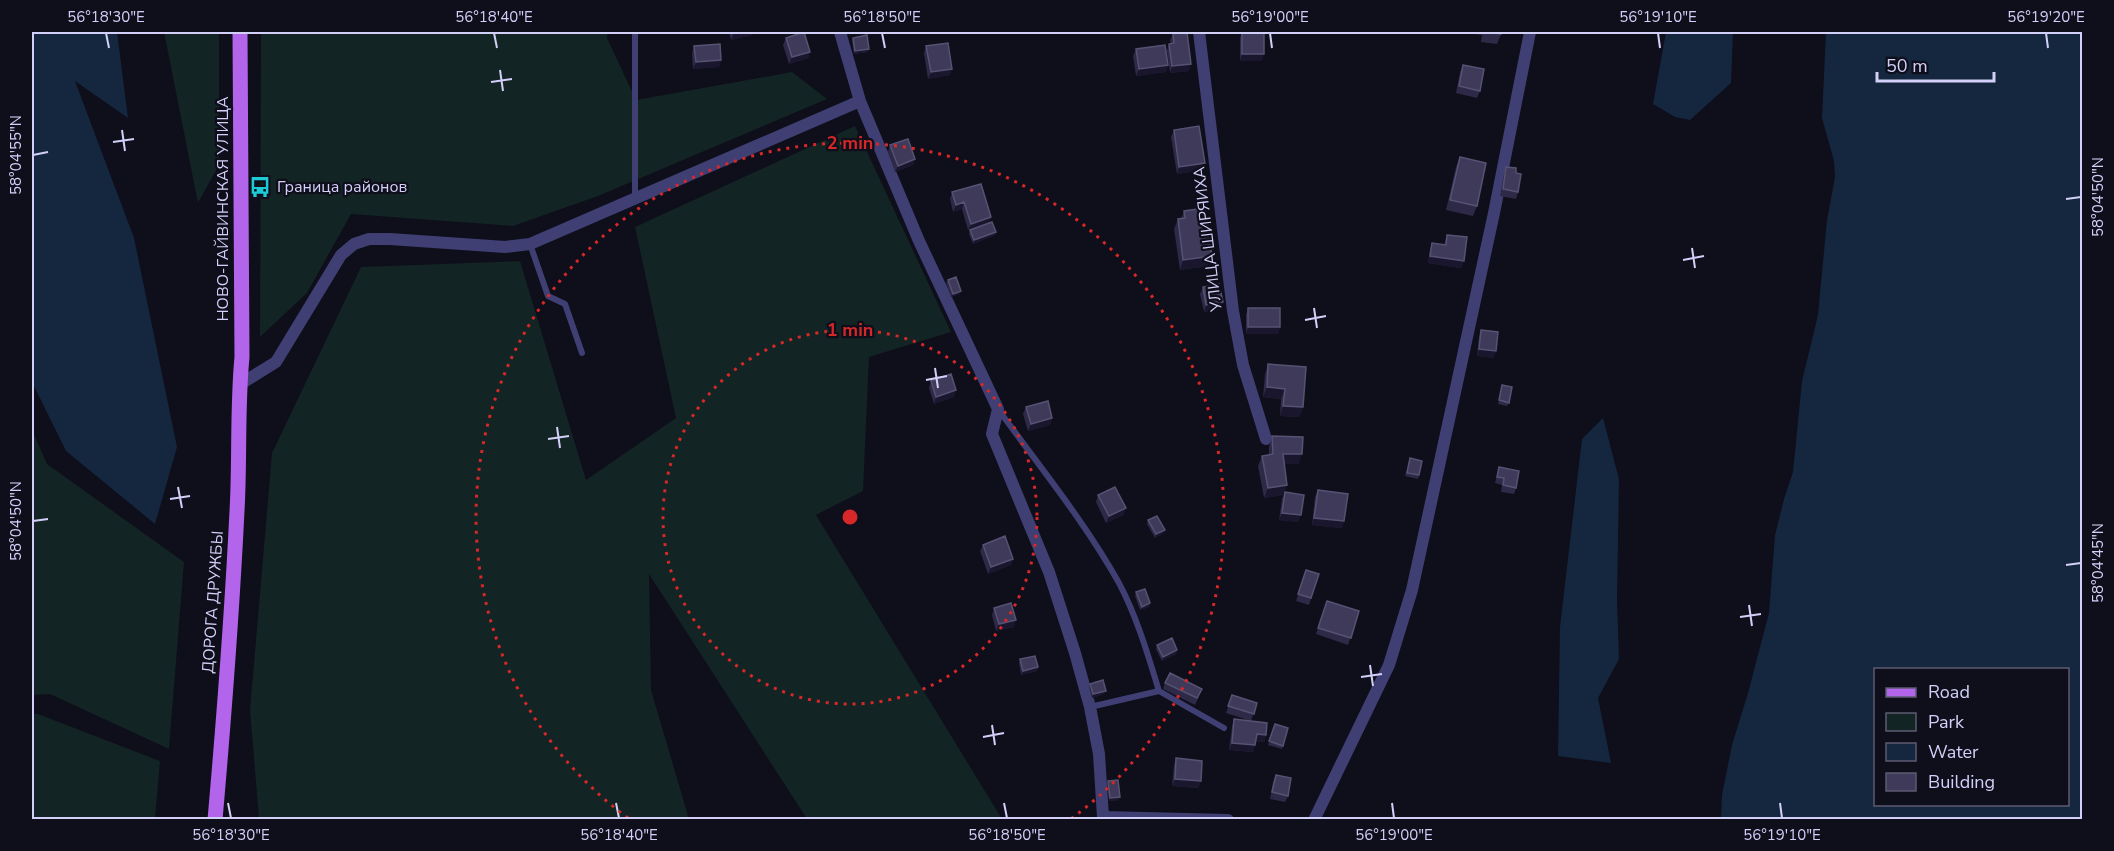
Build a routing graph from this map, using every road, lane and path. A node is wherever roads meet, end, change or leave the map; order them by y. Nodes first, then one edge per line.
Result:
1 (240, 32) edge
2 (635, 32) edge
3 (840, 32) edge
4 (1199, 32) edge
5 (1530, 32) edge
6 (860, 101) junction
7 (635, 198) junction
8 (530, 244) junction
9 (582, 353) dead end
10 (239, 386) junction
11 (998, 409) junction
12 (1266, 439) dead end
13 (1159, 691) junction
14 (1090, 707) junction
15 (1224, 728) dead end
16 (1102, 818) edge
17 (215, 819) edge
18 (1228, 819) edge
19 (1314, 819) edge

1 - 10 main road, НОВО-ГАЙВИНСКАЯ УЛИЦА
2 - 7 lane
3 - 6 street
4 - 12 street, УЛИЦА ШИРЯИХА
5 - 19 street
6 - 7 street
6 - 11 street
7 - 8 street
8 - 9 lane
8 - 10 street
10 - 17 main road, ДОРОГА ДРУЖБЫ
11 - 13 lane
11 - 14 street
13 - 14 lane
13 - 15 lane
14 - 16 street
16 - 18 street

